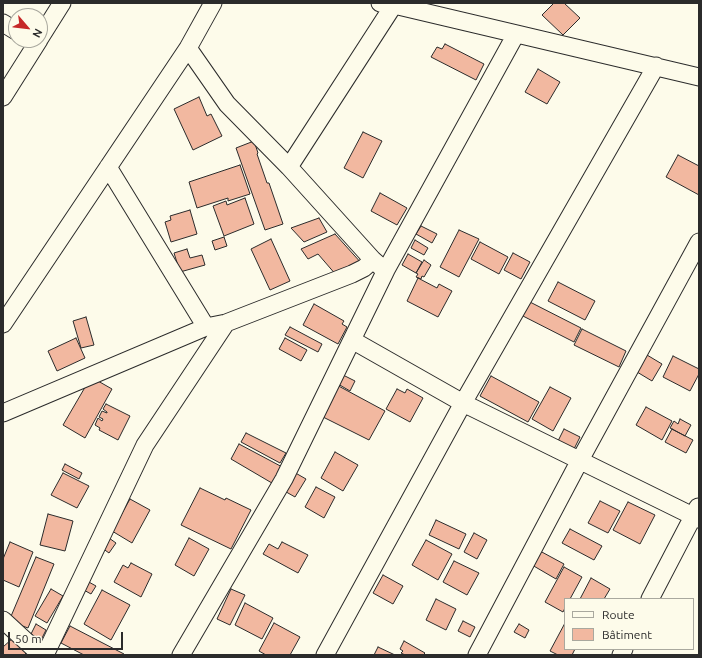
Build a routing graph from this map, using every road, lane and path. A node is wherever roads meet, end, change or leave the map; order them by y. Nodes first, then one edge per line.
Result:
1 (62, 3) edge
2 (213, 3) edge
3 (390, 4) edge
4 (48, 24) edge
5 (516, 34) junction
6 (32, 48) edge
7 (188, 48) junction
8 (656, 66) junction
9 (699, 77) edge
10 (3, 97) edge
11 (108, 167) junction
12 (289, 167) junction
13 (699, 242) edge
14 (372, 260) junction
15 (386, 270) junction
16 (226, 323) junction
17 (3, 324) edge
18 (206, 327) junction
19 (352, 340) junction
20 (464, 403) junction
21 (3, 413) edge
22 (580, 460) junction
23 (697, 514) edge
24 (651, 598) edge
25 (3, 620) edge
26 (41, 655) edge
27 (45, 655) edge
28 (181, 655) edge
29 (325, 655) edge
30 (478, 655) edge

1 - 4 street
2 - 7 street
3 - 5 street
3 - 12 street
5 - 8 street
5 - 15 street
6 - 10 street
7 - 11 street
7 - 12 street
8 - 9 street
8 - 20 street
11 - 17 street
11 - 18 street
12 - 14 street
13 - 22 street
14 - 15 street
14 - 16 street
15 - 19 street
16 - 18 street
16 - 27 street
18 - 21 street
19 - 20 street
19 - 28 street
20 - 22 street
20 - 29 street
22 - 23 street
22 - 30 street
23 - 24 street
25 - 26 street

